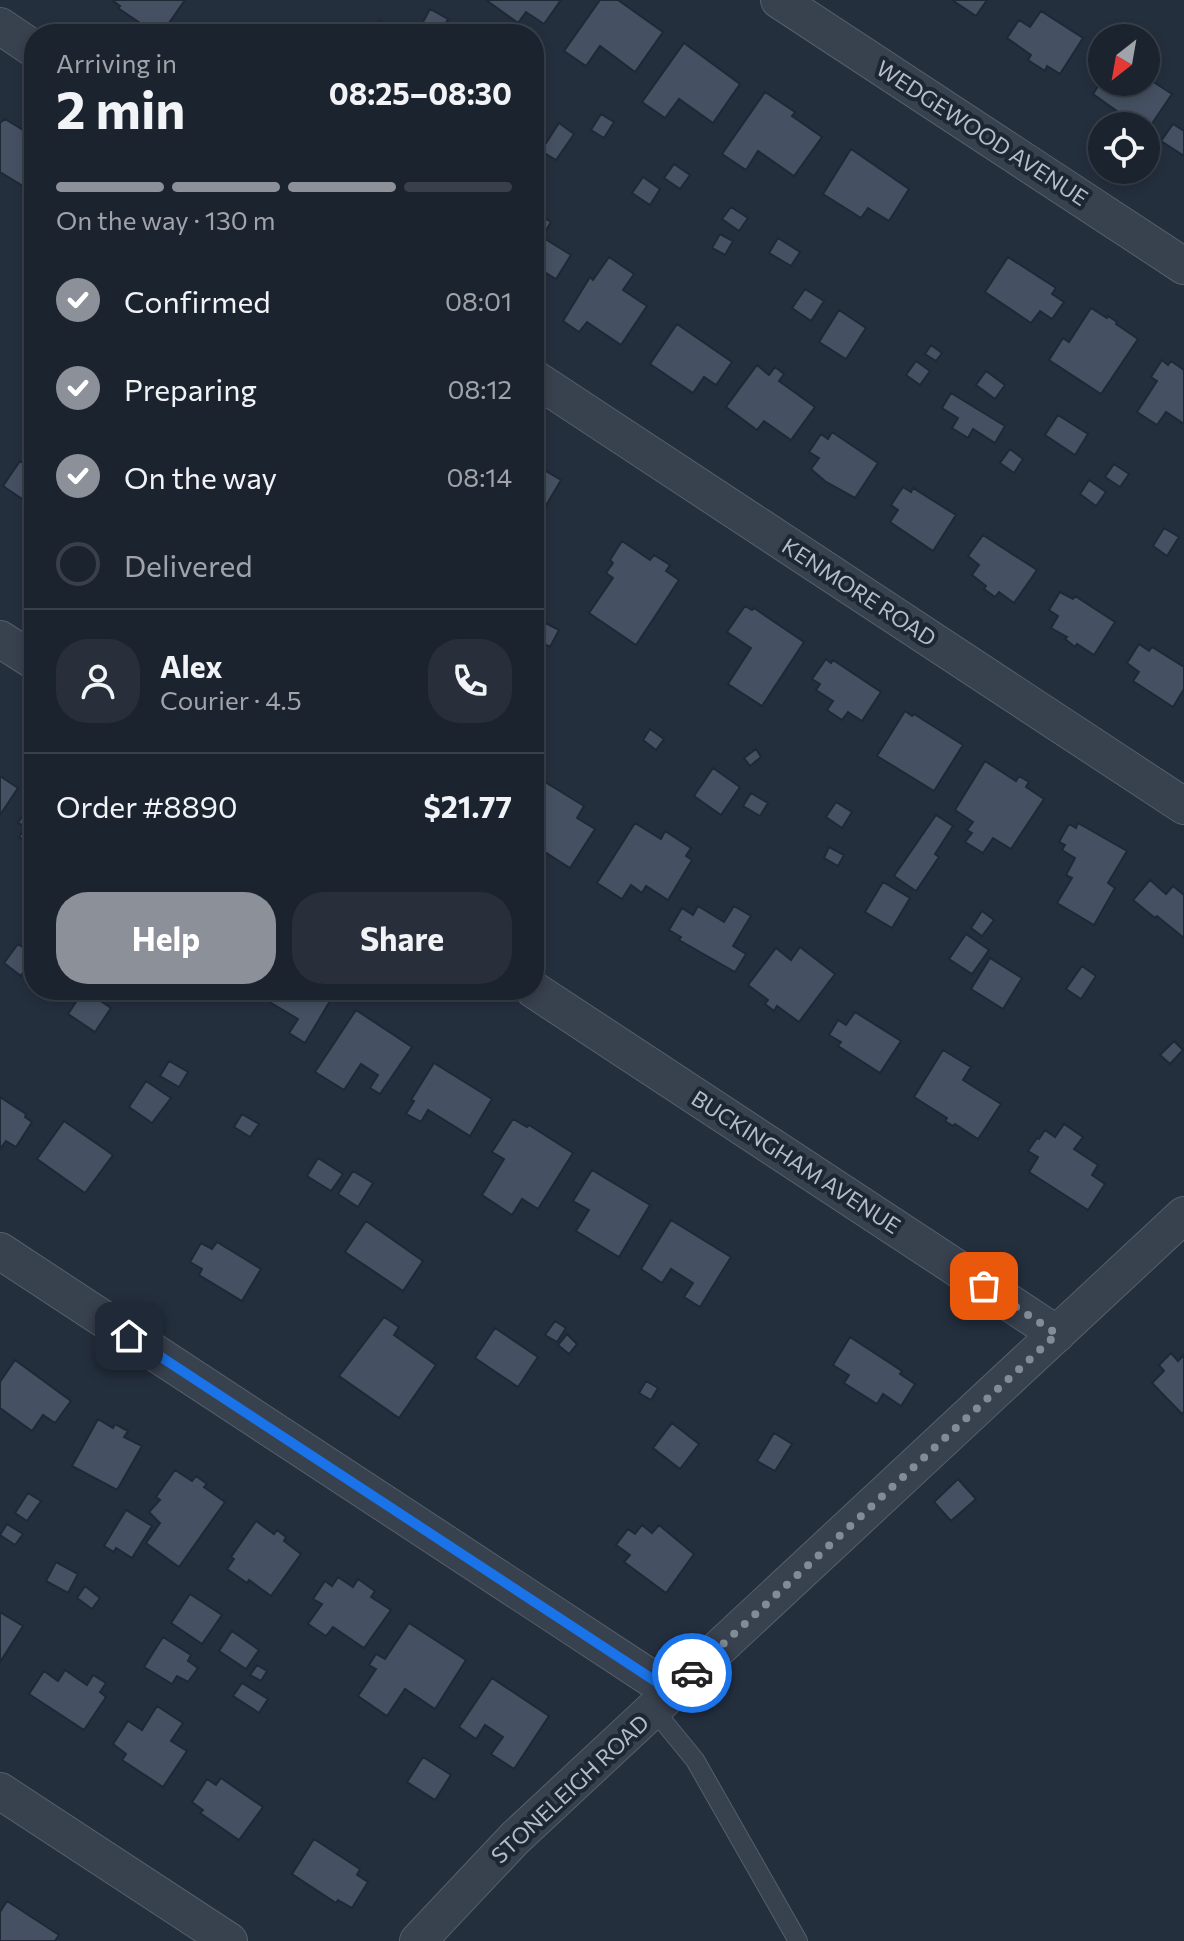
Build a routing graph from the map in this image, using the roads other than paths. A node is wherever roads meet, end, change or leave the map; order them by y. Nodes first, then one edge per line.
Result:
1 (779, 0) edge
2 (0, 26) edge
3 (24, 42) edge
4 (1184, 266) edge
5 (544, 385) edge
6 (0, 639) edge
7 (24, 655) edge
8 (1184, 806) edge
9 (544, 997) edge
10 (1184, 1215) edge
11 (0, 1251) edge
12 (1057, 1334) junction
13 (671, 1703) junction
14 (0, 1791) edge
15 (229, 1941) edge
16 (418, 1941) edge
17 (798, 1941) edge

1 - 4 street, WEDGEWOOD AVENUE
2 - 3 street
5 - 8 street, KENMORE ROAD
6 - 7 street
9 - 12 street, BUCKINGHAM AVENUE
10 - 12 street, STONELEIGH ROAD
11 - 13 street
12 - 13 street, STONELEIGH ROAD
13 - 16 street, STONELEIGH ROAD
13 - 17 lane
14 - 15 street

